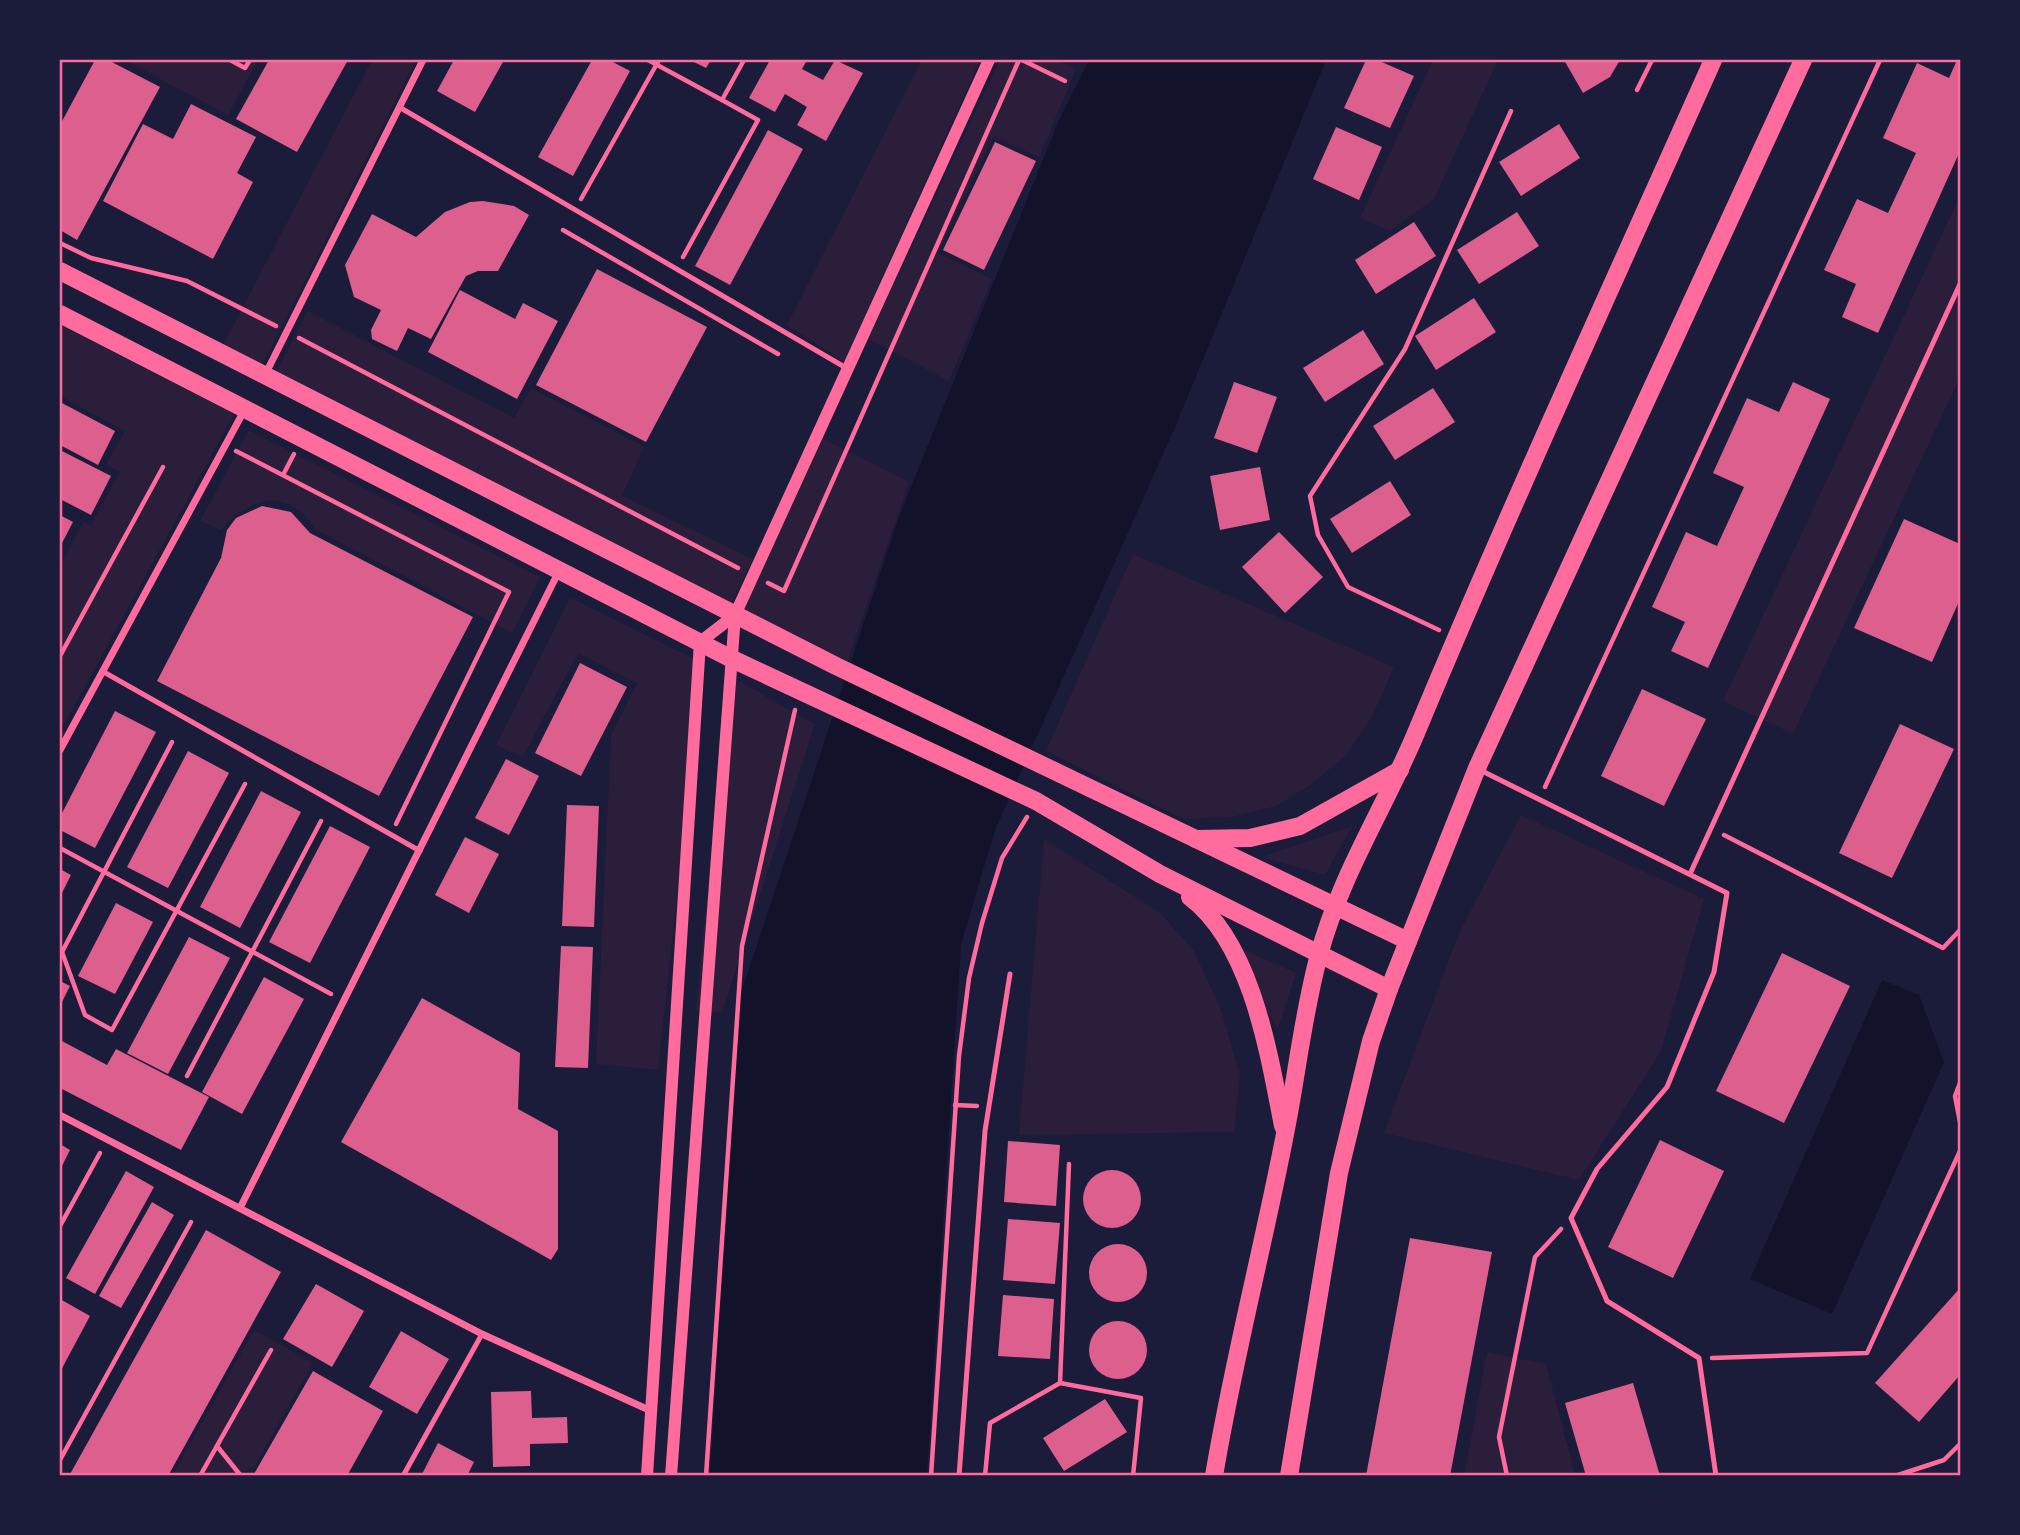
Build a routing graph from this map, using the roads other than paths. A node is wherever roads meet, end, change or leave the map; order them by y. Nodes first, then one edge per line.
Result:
1 (423, 60) edge
2 (989, 60) edge
3 (1713, 60) edge
4 (1802, 60) edge
5 (399, 107) junction
6 (60, 271) edge
7 (1961, 284) edge
8 (60, 314) edge
9 (848, 369) junction
10 (264, 375) junction
11 (246, 409) junction
12 (559, 570) junction
13 (735, 615) junction
14 (700, 642) junction
15 (730, 658) junction
16 (102, 671) junction
17 (60, 750) edge
18 (1477, 768) junction
19 (1401, 769) junction
20 (1192, 839) junction
21 (420, 851) junction
22 (1160, 874) junction
23 (1690, 874) junction
24 (1335, 906) junction
25 (1408, 941) junction
26 (1318, 956) junction
27 (1010, 974) dead end
28 (1389, 989) junction
29 (60, 1115) edge
30 (1285, 1135) junction
31 (240, 1208) junction
32 (482, 1334) junction
33 (649, 1410) junction
34 (403, 1475) edge
35 (647, 1475) edge
36 (671, 1475) edge
37 (959, 1475) edge
38 (1214, 1475) edge
39 (1289, 1475) edge
40 (1716, 1475) edge

1 - 5 street
2 - 9 street
3 - 19 main road
4 - 18 main road
5 - 9 lane
5 - 10 street
6 - 10 main road
7 - 23 lane
8 - 11 main road
9 - 13 street
10 - 13 main road
11 - 12 main road
11 - 16 street
12 - 14 main road
12 - 21 street
13 - 14 street
13 - 15 street
13 - 20 main road
14 - 15 main road
14 - 33 street
15 - 22 main road
15 - 36 street
16 - 17 street
16 - 21 lane
18 - 23 lane
18 - 25 main road
19 - 20 main road
19 - 24 main road
20 - 24 main road
21 - 31 street
22 - 26 main road
22 - 30 main road
23 - 40 lane
24 - 25 main road
24 - 26 main road
25 - 28 main road
26 - 28 main road
26 - 30 main road
27 - 37 lane
28 - 39 main road
29 - 31 street
30 - 38 main road
31 - 32 street
32 - 33 street
32 - 34 lane
33 - 35 street

